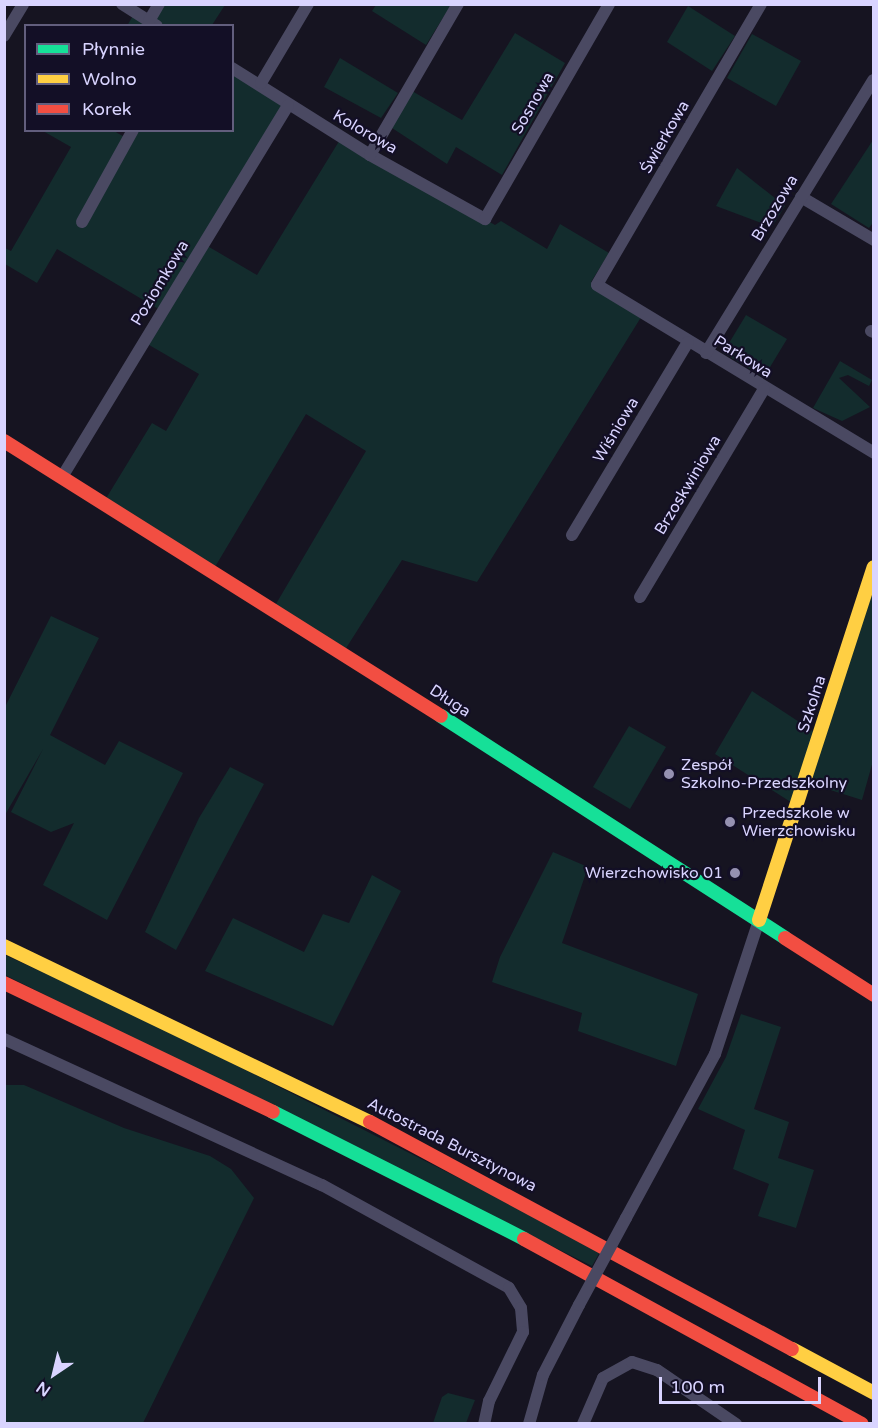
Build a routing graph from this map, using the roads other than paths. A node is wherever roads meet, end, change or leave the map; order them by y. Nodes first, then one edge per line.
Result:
1 (23, 4) edge
2 (122, 4) edge
3 (159, 4) edge
4 (308, 4) edge
5 (458, 4) edge
6 (609, 4) edge
7 (761, 4) edge
8 (153, 23) edge
9 (4, 36) edge
10 (234, 69) edge
11 (873, 80) edge
12 (261, 82) junction
13 (288, 105) junction
14 (132, 132) edge
15 (370, 155) junction
16 (801, 197) junction
17 (484, 219) joint
18 (82, 222) dead end
19 (873, 240) edge
20 (597, 285) joint
21 (688, 342) junction
22 (706, 353) junction
23 (764, 389) junction
24 (4, 441) edge
25 (873, 453) edge
26 (62, 477) junction
27 (572, 535) dead end
28 (873, 567) edge
29 (640, 597) dead end
30 (759, 920) junction
31 (4, 946) edge
32 (4, 984) edge
33 (873, 995) edge
34 (4, 1039) edge
35 (873, 1393) edge
36 (484, 1424) edge
37 (529, 1424) edge
38 (583, 1424) edge
39 (736, 1424) edge
40 (862, 1424) edge

1 - 9 street
2 - 8 street
3 - 8 street
4 - 12 street
5 - 15 street
6 - 17 street, Sosnowa
7 - 20 street, Świerkowa
10 - 12 street, Kolorowa
11 - 16 street, Brzozowa
12 - 13 street, Kolorowa
13 - 15 street, Kolorowa
13 - 26 street, Poziomkowa
14 - 18 street
15 - 17 street, Kolorowa
16 - 19 street
16 - 22 street, Brzozowa
20 - 21 street, Parkowa
21 - 22 street, Parkowa
21 - 27 street, Wiśniowa
22 - 23 street, Parkowa
23 - 25 street, Parkowa
23 - 29 street, Brzoskwiniowa
24 - 26 main road, Długa
26 - 30 main road, Długa
28 - 30 main road, Szkolna
30 - 33 main road, Długa
30 - 37 street, bridge
31 - 35 main road, Autostrada Bursztynowa
32 - 40 main road
34 - 36 street
38 - 39 street

